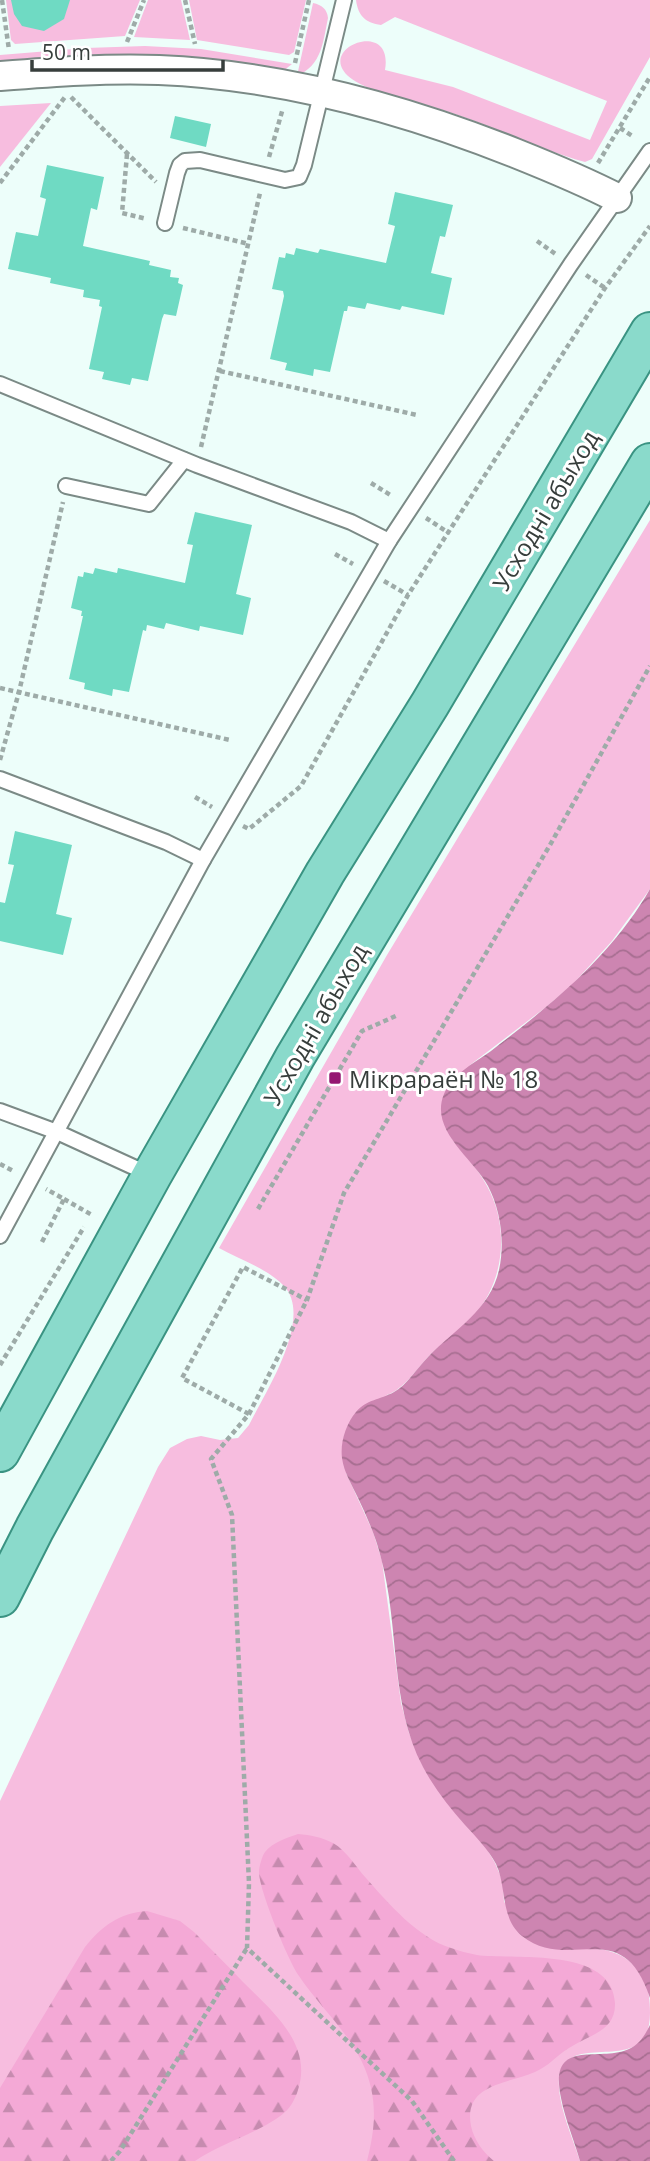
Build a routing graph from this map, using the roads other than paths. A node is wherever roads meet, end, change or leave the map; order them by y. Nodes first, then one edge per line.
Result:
1 (344, 0) edge
2 (6, 75) edge
3 (321, 91) junction
4 (650, 151) edge
5 (617, 198) junction
6 (165, 223) dead end
7 (650, 332) edge
8 (0, 384) edge
9 (191, 462) junction
10 (650, 463) edge
11 (66, 486) road end
12 (389, 541) junction
13 (1, 782) edge
14 (203, 860) junction
15 (0, 1111) edge
16 (57, 1132) junction
17 (152, 1175) junction
18 (0, 1236) edge
19 (0, 1452) edge
20 (0, 1597) edge

1 - 3 lane
2 - 3 street
3 - 5 street
3 - 6 lane
4 - 5 lane
5 - 12 lane
7 - 17 main road, Усходні абыход
8 - 9 lane
9 - 11 lane
9 - 12 lane
10 - 20 main road, Усходні абыход
12 - 14 lane
13 - 14 lane
14 - 16 lane
15 - 16 lane
16 - 17 lane
16 - 18 lane
17 - 19 main road, Усходні абыход

